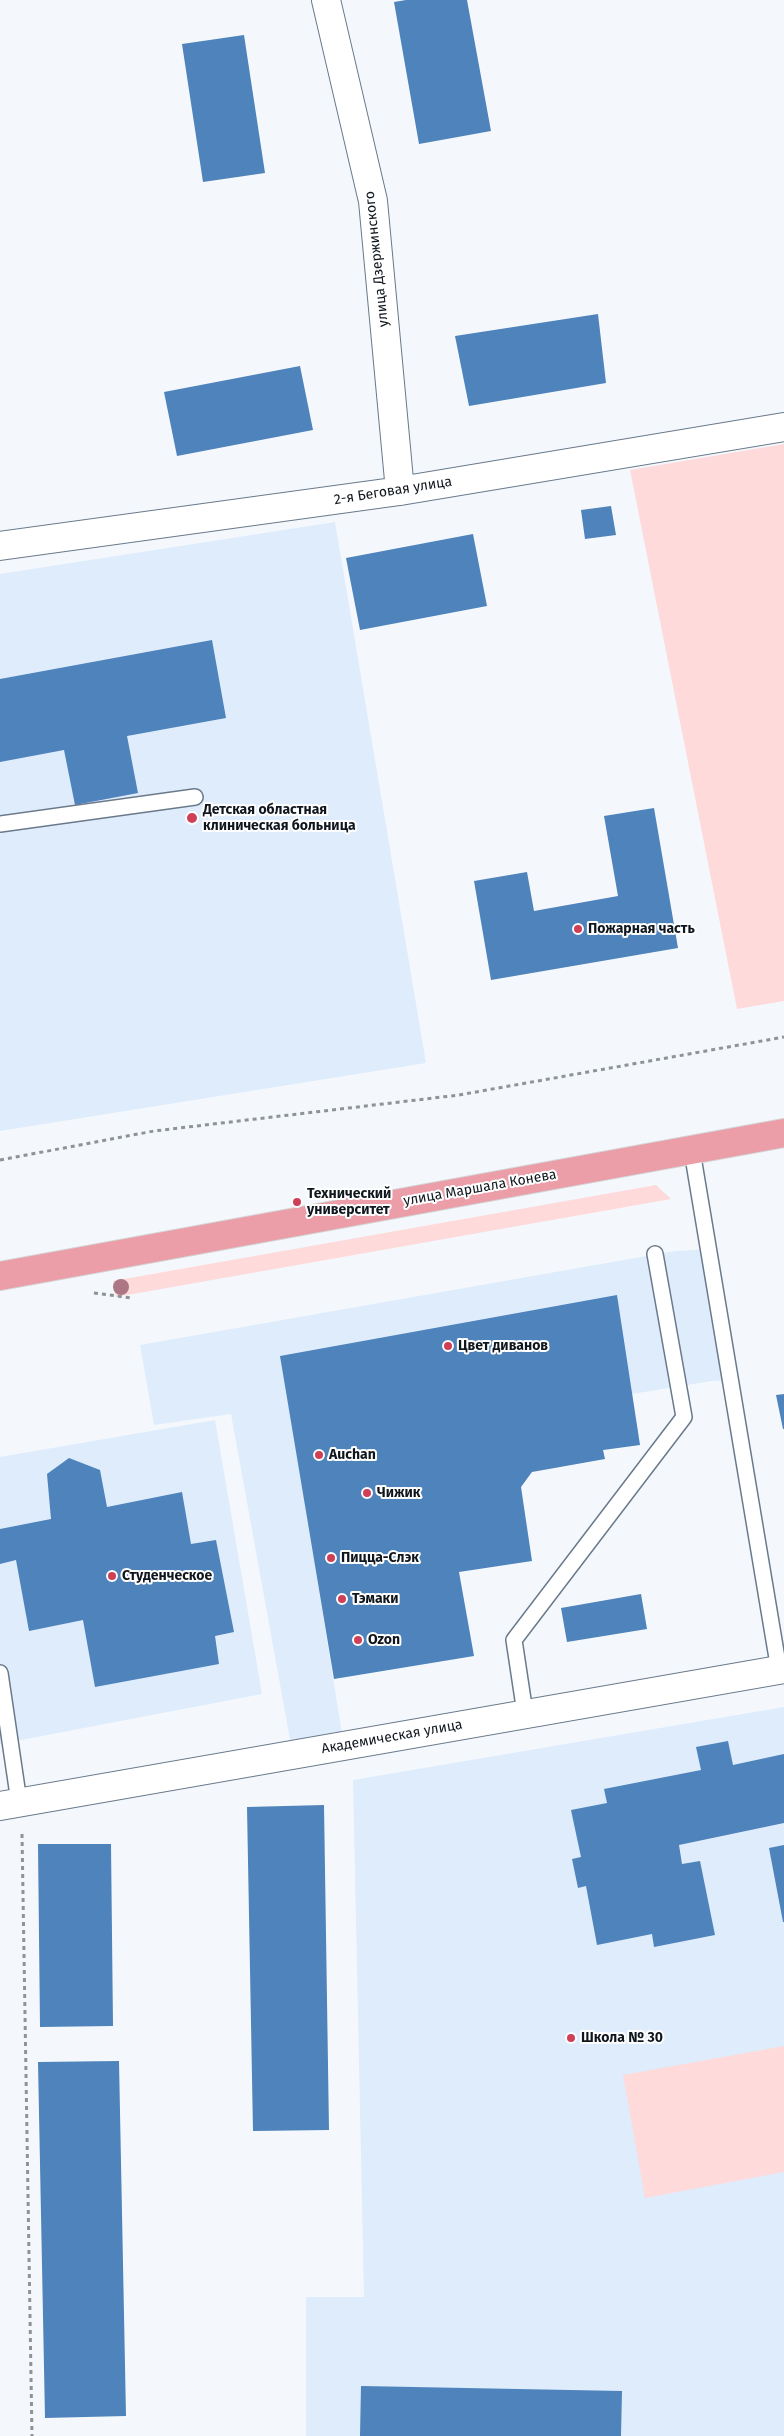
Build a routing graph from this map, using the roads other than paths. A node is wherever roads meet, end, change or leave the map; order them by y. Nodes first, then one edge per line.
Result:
1 (326, 0) edge
2 (784, 427) edge
3 (400, 491) junction
4 (0, 546) edge
5 (194, 797) dead end
6 (0, 824) edge
7 (784, 1133) edge
8 (692, 1151) junction
9 (655, 1254) dead end
10 (0, 1276) edge
11 (782, 1669) edge
12 (0, 1673) edge
13 (525, 1713) junction
14 (10, 1804) edge

1 - 3 street, улица Дзержинского
2 - 3 street, 2-я Беговая улица
3 - 4 street, 2-я Беговая улица
5 - 6 lane
7 - 8 main road, улица Маршала Конева
8 - 10 main road, улица Маршала Конева
8 - 11 lane
9 - 13 lane
11 - 13 street, Академическая улица
12 - 14 lane
13 - 14 street, Академическая улица

